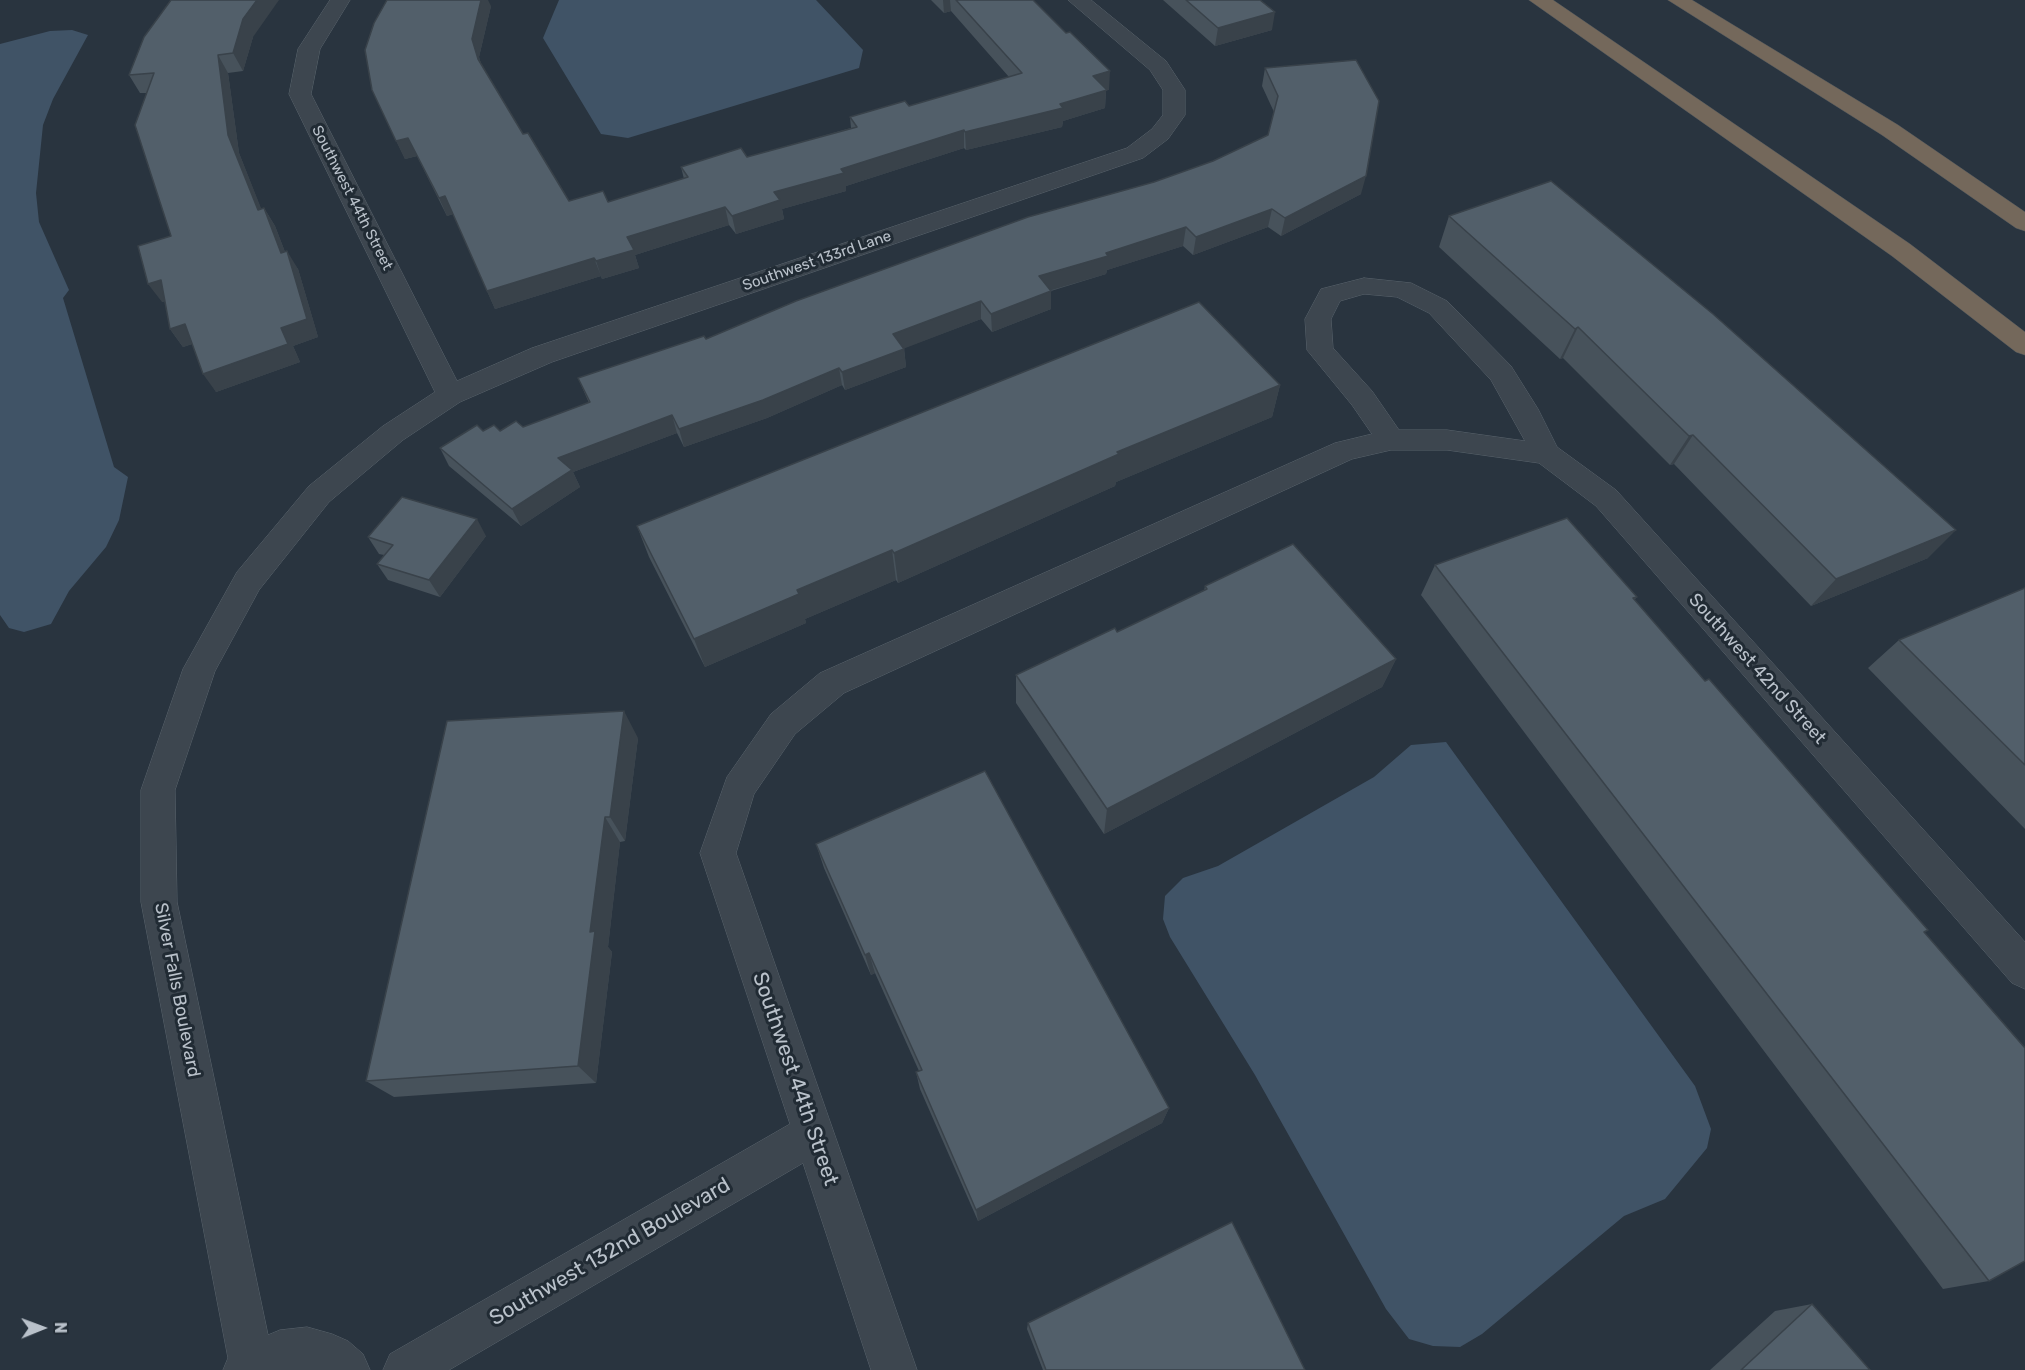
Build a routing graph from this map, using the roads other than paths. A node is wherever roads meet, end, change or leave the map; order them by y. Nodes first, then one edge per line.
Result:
1 (340, 0) edge
2 (1078, 0) edge
3 (1539, 0) edge
4 (1678, 0) edge
5 (2025, 224) edge
6 (2025, 346) edge
7 (450, 395) junction
8 (1391, 440) junction
9 (1546, 454) junction
10 (2025, 970) edge
11 (814, 1134) junction
12 (249, 1368) edge
13 (348, 1370) edge
14 (406, 1370) edge
15 (894, 1370) edge

1 - 7 street, Southwest 44th Street
2 - 7 street, Southwest 133rd Lane
3 - 6 highway
4 - 5 highway
7 - 12 street, Silver Falls Boulevard
8 - 9 street, Southwest 42nd Street
8 - 9 street
8 - 11 street, Southwest 44th Street
9 - 10 street, Southwest 42nd Street
11 - 14 street, Southwest 132nd Boulevard
11 - 15 street, Southwest 44th Street
12 - 13 street

